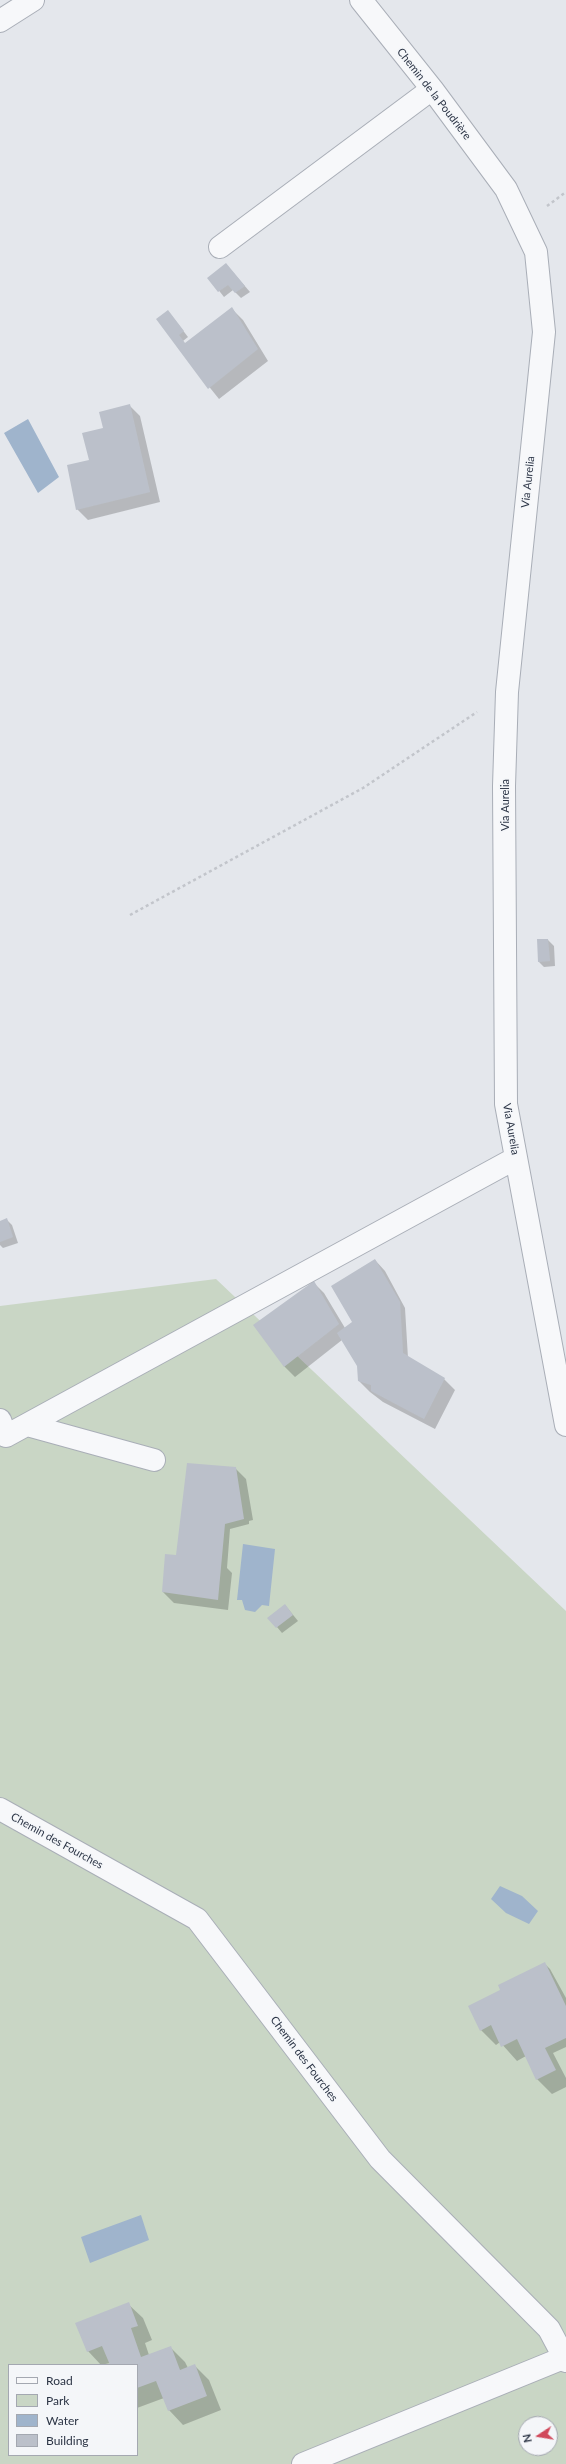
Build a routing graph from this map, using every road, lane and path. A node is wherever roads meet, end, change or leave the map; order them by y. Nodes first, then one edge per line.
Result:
1 (33, 0) edge
2 (361, 0) edge
3 (0, 21) edge
4 (432, 89) junction
5 (506, 189) joint
6 (220, 247) dead end
7 (507, 692) junction
8 (130, 915) dead end
9 (516, 1158) junction
10 (0, 1420) edge
11 (27, 1425) junction
12 (566, 1425) edge
13 (154, 1460) dead end
14 (0, 1809) edge
15 (564, 2359) edge
16 (303, 2464) edge

1 - 3 street
2 - 4 street, Chemin de la Poudrière
4 - 5 street, Chemin de la Poudrière
4 - 6 street
5 - 7 street, Via Aurelia
7 - 8 path
7 - 9 street, Via Aurelia
9 - 11 street
9 - 12 street, Via Aurelia
10 - 11 street
11 - 13 street
14 - 15 street, Chemin des Fourches
15 - 16 street

